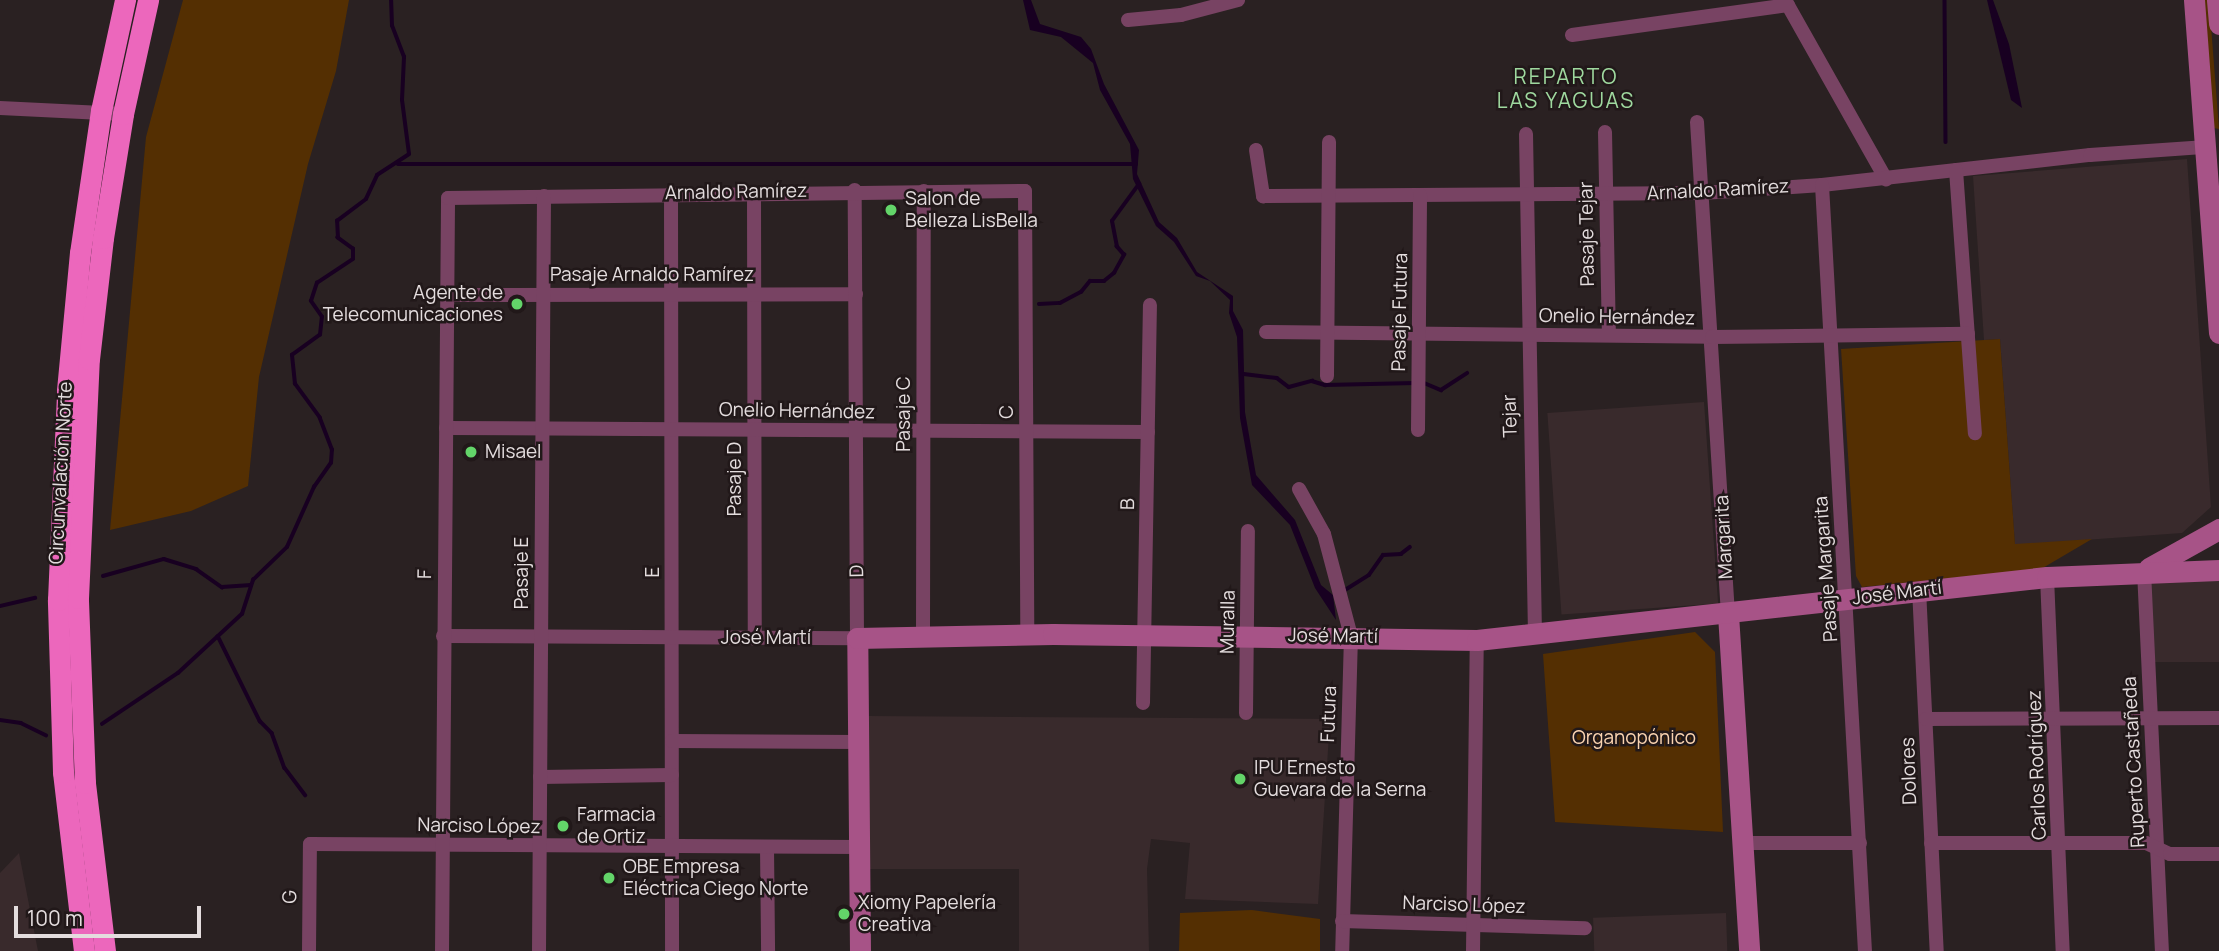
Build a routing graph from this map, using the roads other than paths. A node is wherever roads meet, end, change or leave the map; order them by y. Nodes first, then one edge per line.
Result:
1 (124, 0) edge
2 (148, 0) edge
3 (1238, 0) edge
4 (2194, 0) edge
5 (2217, 0) edge
6 (1786, 2) edge
7 (1128, 20) dead end
8 (2219, 24) edge
9 (1572, 35) dead end
10 (0, 108) edge
11 (101, 111) junction
12 (123, 114) junction
13 (1697, 122) dead end
14 (1605, 132) dead end
15 (1526, 134) dead end
16 (1329, 142) dead end
17 (2211, 147) edge
18 (1256, 150) dead end
19 (1956, 170) junction
20 (1885, 179) junction
21 (1822, 186) junction
22 (855, 190) junction
23 (924, 191) junction
24 (1025, 191) joint
25 (671, 193) junction
26 (754, 193) junction
27 (1702, 193) junction
28 (1605, 194) junction
29 (1329, 195) junction
30 (1420, 195) junction
31 (1527, 195) junction
32 (544, 196) junction
33 (448, 198) joint
34 (543, 294) junction
35 (856, 294) junction
36 (447, 295) junction
37 (671, 295) junction
38 (754, 295) junction
39 (1150, 305) dead end
40 (1266, 332) dead end
41 (2219, 333) edge
42 (1328, 334) junction
43 (1419, 334) junction
44 (1968, 334) junction
45 (1527, 335) junction
46 (1609, 335) junction
47 (1831, 336) junction
48 (1712, 337) junction
49 (1327, 376) dead end
50 (446, 428) junction
51 (542, 429) junction
52 (671, 429) junction
53 (755, 430) junction
54 (1418, 430) dead end
55 (855, 431) junction
56 (923, 431) junction
57 (1026, 431) junction
58 (1149, 432) junction
59 (1975, 433) dead end
60 (1299, 489) dead end
61 (2219, 529) edge
62 (1248, 531) dead end
63 (2144, 570) junction
64 (2219, 570) edge
65 (2047, 577) junction
66 (1920, 589) junction
67 (1846, 599) junction
68 (1728, 614) junction
69 (1027, 634) junction
70 (1145, 634) junction
71 (1247, 635) junction
72 (443, 636) junction
73 (923, 636) junction
74 (1350, 636) junction
75 (541, 637) junction
76 (1535, 637) junction
77 (672, 638) junction
78 (857, 638) junction
79 (755, 639) junction
80 (1477, 640) junction
81 (1143, 704) dead end
82 (1246, 713) dead end
83 (2054, 718) junction
84 (2152, 718) junction
85 (2219, 718) edge
86 (1926, 719) junction
87 (672, 741) junction
88 (859, 742) junction
89 (672, 775) junction
90 (540, 777) junction
91 (1742, 843) junction
92 (1860, 843) junction
93 (1931, 843) junction
94 (2059, 843) junction
95 (310, 844) joint
96 (442, 844) junction
97 (672, 844) junction
98 (540, 846) junction
99 (767, 847) junction
100 (859, 848) junction
101 (2158, 850) junction
102 (2219, 854) edge
103 (1342, 921) junction
104 (1473, 924) junction
105 (1585, 928) dead end
106 (84, 951) edge
107 (105, 951) edge
108 (309, 951) edge
109 (442, 951) edge
110 (539, 951) edge
111 (672, 951) edge
112 (768, 951) edge
113 (860, 951) edge
114 (1342, 951) edge
115 (1473, 951) edge
116 (1749, 951) edge
117 (1865, 951) edge
118 (1937, 951) edge
119 (2063, 951) edge
120 (2162, 951) edge

1 - 11 highway, Circunvalación Norte
2 - 12 highway, Circunvalación Norte
3 - 7 street
4 - 17 main road
5 - 8 main road
6 - 9 street
6 - 20 street
10 - 11 street
11 - 12 street
11 - 106 highway, Circunvalación Norte
12 - 107 highway, Circunvalación Norte
13 - 27 street, Margarita
14 - 28 street, Pasaje Tejar
15 - 31 street, Tejar
16 - 29 street
17 - 19 street, Arnaldo Ramírez
17 - 41 main road
18 - 29 street, Arnaldo Ramírez
19 - 20 street, Arnaldo Ramírez
19 - 44 street
20 - 21 street, Arnaldo Ramírez
21 - 27 street, Arnaldo Ramírez
21 - 47 street, Pasaje Margarita
22 - 23 street, Arnaldo Ramírez
22 - 26 street, Arnaldo Ramírez
22 - 35 street, D
23 - 24 street, Arnaldo Ramírez
23 - 56 street, Pasaje C
24 - 57 street, C
25 - 26 street, Arnaldo Ramírez
25 - 32 street, Arnaldo Ramírez
25 - 37 street, E
26 - 38 street, Pasaje D
27 - 28 street, Arnaldo Ramírez
27 - 48 street, Margarita
28 - 31 street, Arnaldo Ramírez
28 - 46 street, Pasaje Tejar
29 - 30 street, Arnaldo Ramírez
29 - 42 street
30 - 31 street, Arnaldo Ramírez
30 - 43 street, Pasaje Futura
31 - 45 street, Tejar
32 - 33 street, Arnaldo Ramírez
32 - 34 street, Pasaje E
33 - 36 street, F
34 - 36 street, Pasaje Arnaldo Ramírez
34 - 37 street, Pasaje Arnaldo Ramírez
34 - 51 street, Pasaje E
35 - 38 street, Pasaje Arnaldo Ramírez
35 - 55 street, D
36 - 50 street, F
37 - 38 street, Pasaje Arnaldo Ramírez
37 - 52 street, E
38 - 53 street, Pasaje D
39 - 58 street, B
40 - 42 street, Onelio Hernández
42 - 43 street, Onelio Hernández
42 - 49 street
43 - 45 street, Onelio Hernández
43 - 54 street, Pasaje Futura
44 - 47 street, Onelio Hernández
44 - 59 street
45 - 46 street, Onelio Hernández
45 - 76 street, Tejar
46 - 48 street, Onelio Hernández
47 - 48 street, Onelio Hernández
47 - 67 street, Pasaje Margarita
48 - 68 street, Margarita
50 - 51 street, Onelio Hernández
50 - 72 street, F
51 - 52 street, Onelio Hernández
51 - 75 street, Pasaje E
52 - 53 street, Onelio Hernández
52 - 77 street, E
53 - 55 street, Onelio Hernández
53 - 79 street, Pasaje D
55 - 56 street, Onelio Hernández
55 - 78 street, D
56 - 57 street, Onelio Hernández
56 - 73 street, Pasaje C
57 - 58 street, Onelio Hernández
57 - 69 street, C
58 - 70 street, B
60 - 74 street, Futura
61 - 63 main road
62 - 71 street, Muralla
63 - 64 main road, José Martí
63 - 65 main road, José Martí
63 - 84 street, Ruperto Castañeda
65 - 66 main road, José Martí
65 - 83 street, Carlos Rodríguez
66 - 67 main road, José Martí
66 - 86 street, Dolores
67 - 68 main road, José Martí
67 - 92 street, Pasaje Margarita
68 - 76 main road, José Martí
68 - 91 main road, Margarita
69 - 70 main road, José Martí
69 - 73 main road, José Martí
70 - 71 main road, José Martí
70 - 81 street, B
71 - 74 main road, José Martí
71 - 82 street, Muralla
72 - 75 street, José Martí
72 - 96 street, F
73 - 78 main road, José Martí
74 - 80 main road, José Martí
74 - 103 street, Futura
75 - 77 street, José Martí
75 - 90 street, Pasaje E
76 - 80 main road, José Martí
77 - 79 street, José Martí
77 - 87 street, E
78 - 79 street, José Martí
78 - 88 main road, D
80 - 104 street
83 - 84 street
83 - 86 street
83 - 94 street, Carlos Rodríguez
84 - 85 street
84 - 101 street, Ruperto Castañeda
86 - 93 street, Dolores
87 - 88 street
87 - 89 street, E
88 - 100 main road, D
89 - 90 street
89 - 97 street, E
90 - 98 street, Pasaje E
91 - 92 street
91 - 116 main road, Margarita
92 - 117 street, Pasaje Margarita
93 - 94 street
93 - 118 street, Dolores
94 - 101 street
94 - 119 street, Carlos Rodríguez
95 - 96 street, Narciso López
95 - 108 street, G
96 - 98 street, Narciso López
96 - 109 street, F
97 - 98 street, Narciso López
97 - 99 street, Narciso López
97 - 111 street, E
98 - 110 street, Pasaje E
99 - 100 street, Narciso López
99 - 112 street
100 - 113 main road, D
101 - 102 street
101 - 120 street, Ruperto Castañeda
103 - 104 street, Narciso López
103 - 114 street, Futura
104 - 105 street, Narciso López
104 - 115 street

